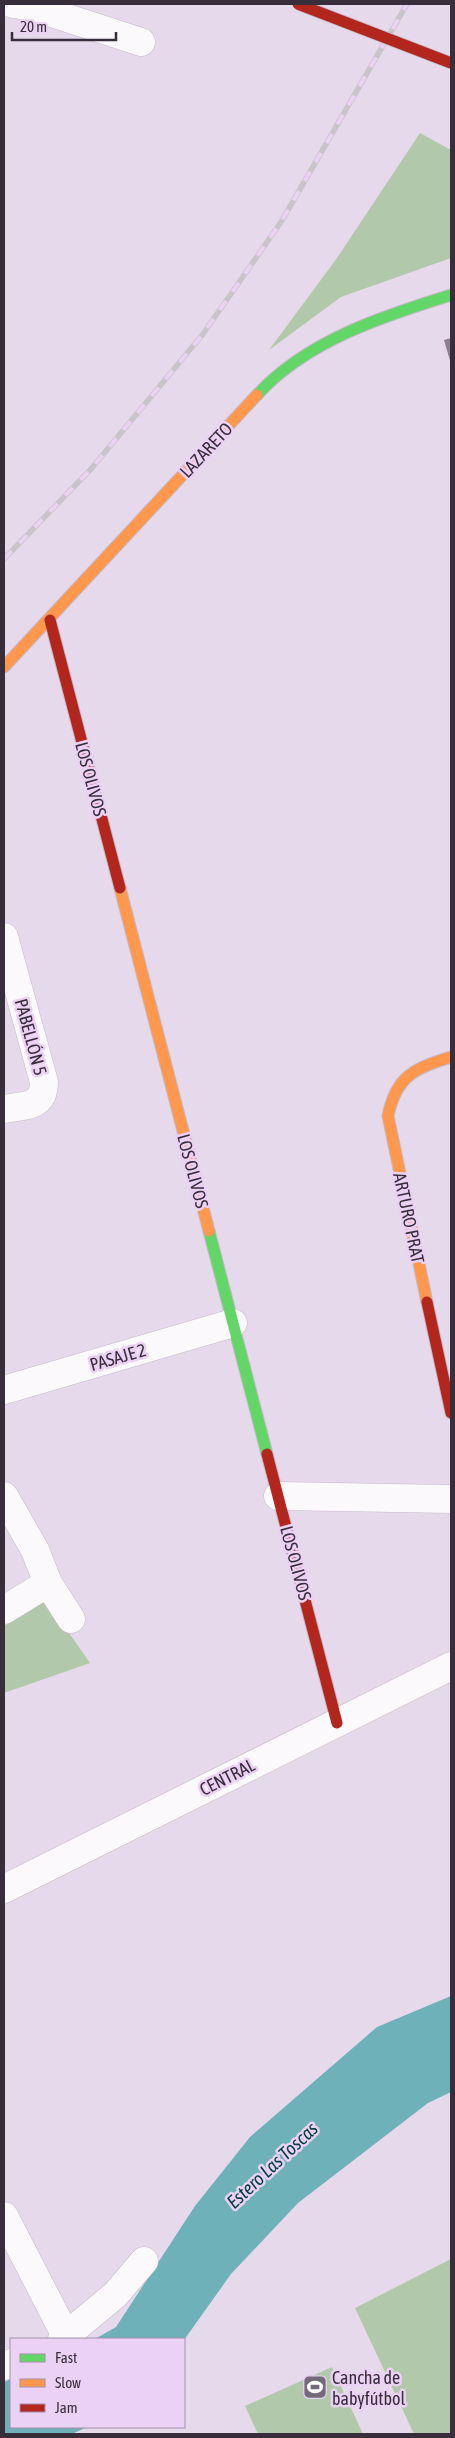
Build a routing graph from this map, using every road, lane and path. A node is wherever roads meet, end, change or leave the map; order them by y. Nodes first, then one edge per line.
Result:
1 (13, 4) edge
2 (298, 4) edge
3 (141, 42) dead end
4 (451, 63) edge
5 (451, 295) edge
6 (50, 620) junction
7 (4, 667) edge
8 (4, 937) edge
9 (451, 1057) edge
10 (4, 1109) edge
11 (233, 1324) junction
12 (4, 1390) edge
13 (451, 1412) edge
14 (4, 1496) edge
15 (278, 1496) junction
16 (451, 1499) edge
17 (48, 1583) junction
18 (4, 1610) edge
19 (71, 1618) dead end
20 (451, 1666) edge
21 (337, 1723) junction
22 (4, 1889) edge
23 (4, 2216) edge
24 (144, 2260) dead end
25 (64, 2338) edge

1 - 3 street
2 - 4 street, bridge
5 - 6 street, LAZARETO
6 - 7 street, LAZARETO
6 - 11 street, LOS OLIVOS
8 - 10 street, PABELLÓN 5
9 - 13 street, ARTURO PRAT
11 - 12 street, PASAJE 2
11 - 15 street, LOS OLIVOS
14 - 17 street
15 - 16 street
15 - 21 street, LOS OLIVOS
17 - 18 street
17 - 19 street
20 - 21 street, CENTRAL
21 - 22 street, CENTRAL
23 - 25 street
24 - 25 street

